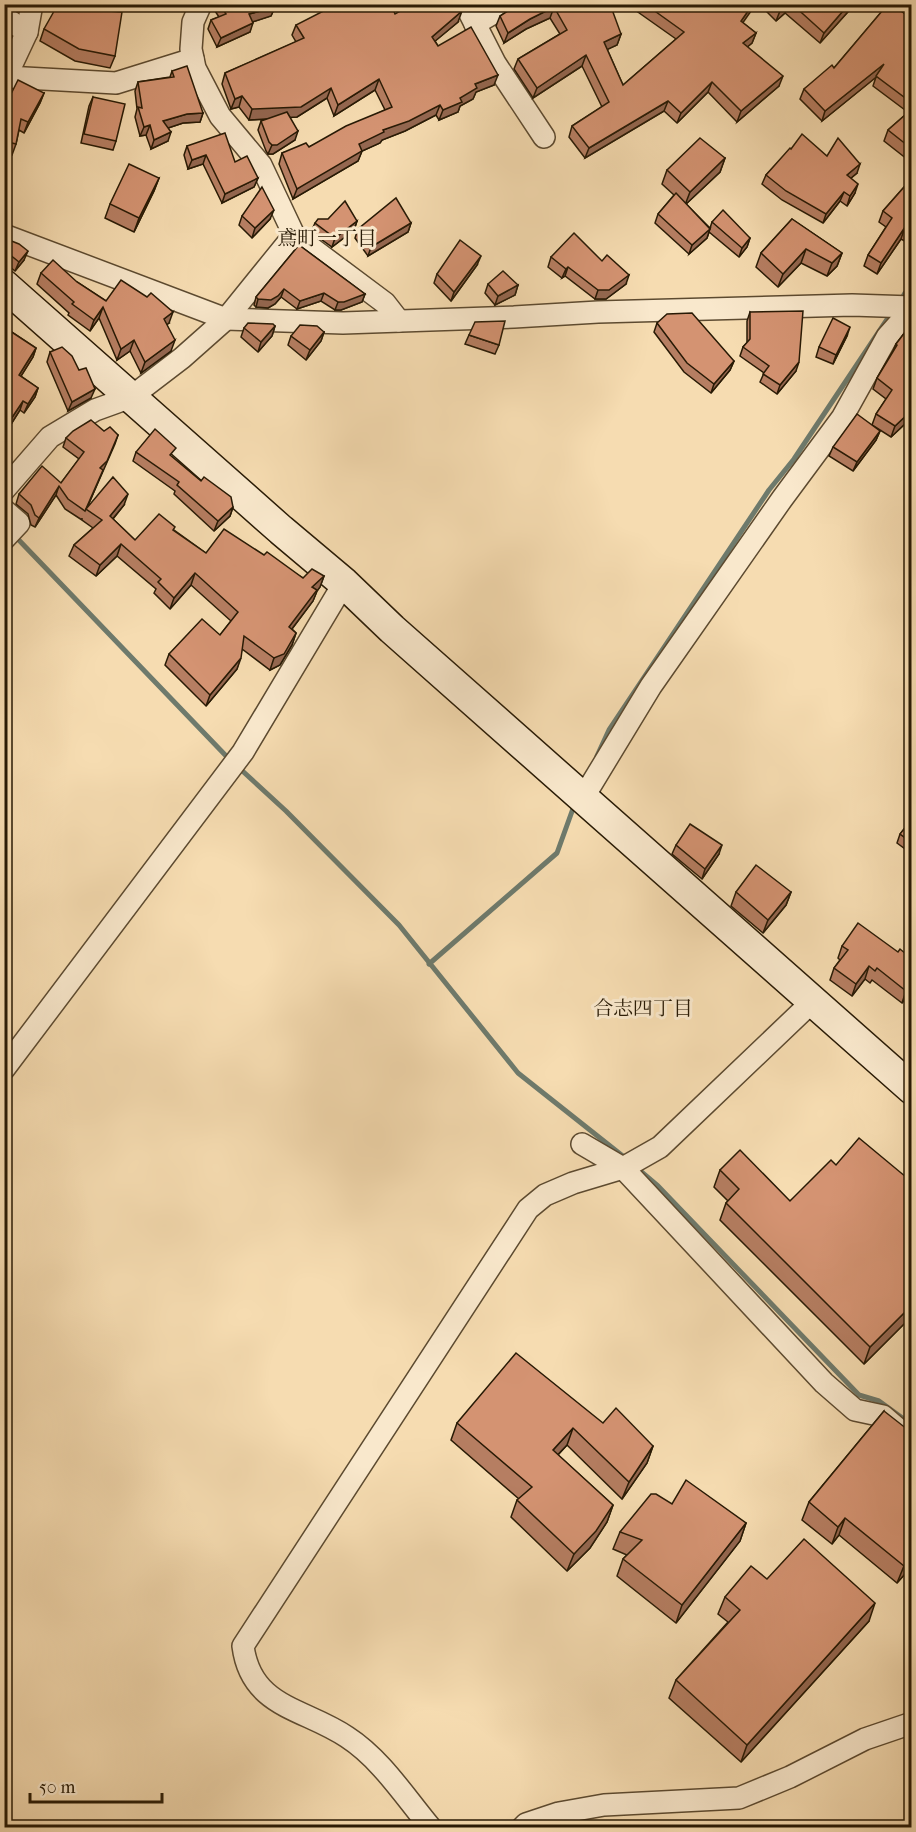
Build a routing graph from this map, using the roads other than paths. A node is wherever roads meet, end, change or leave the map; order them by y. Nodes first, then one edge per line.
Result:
1 (32, 4) edge
2 (201, 4) edge
3 (465, 4) edge
4 (509, 4) edge
5 (4, 16) edge
6 (475, 24) junction
7 (27, 32) junction
8 (193, 59) junction
9 (6, 79) edge
10 (543, 136) dead end
11 (4, 235) edge
12 (294, 235) junction
13 (4, 285) edge
14 (912, 308) edge
15 (226, 319) junction
16 (399, 321) junction
17 (131, 396) junction
18 (4, 490) edge
19 (4, 510) edge
20 (4, 539) edge
21 (344, 583) junction
22 (583, 798) junction
23 (813, 1001) junction
24 (4, 1069) edge
25 (910, 1085) edge
26 (582, 1144) dead end
27 (623, 1168) junction
28 (912, 1441) edge
29 (912, 1723) edge
30 (431, 1827) edge
31 (522, 1827) edge

1 - 7 street
2 - 8 street
3 - 6 street
4 - 6 street
5 - 7 street
6 - 10 street
7 - 9 street
8 - 9 street
8 - 12 street
11 - 15 street
12 - 15 street
12 - 16 street
13 - 17 street
14 - 16 street
14 - 22 street
15 - 16 street
15 - 17 street
17 - 18 street
17 - 21 street
19 - 20 street
21 - 22 street
21 - 24 street
22 - 23 street
23 - 25 street
23 - 27 street
26 - 27 street
27 - 28 street
27 - 30 street
29 - 31 street

